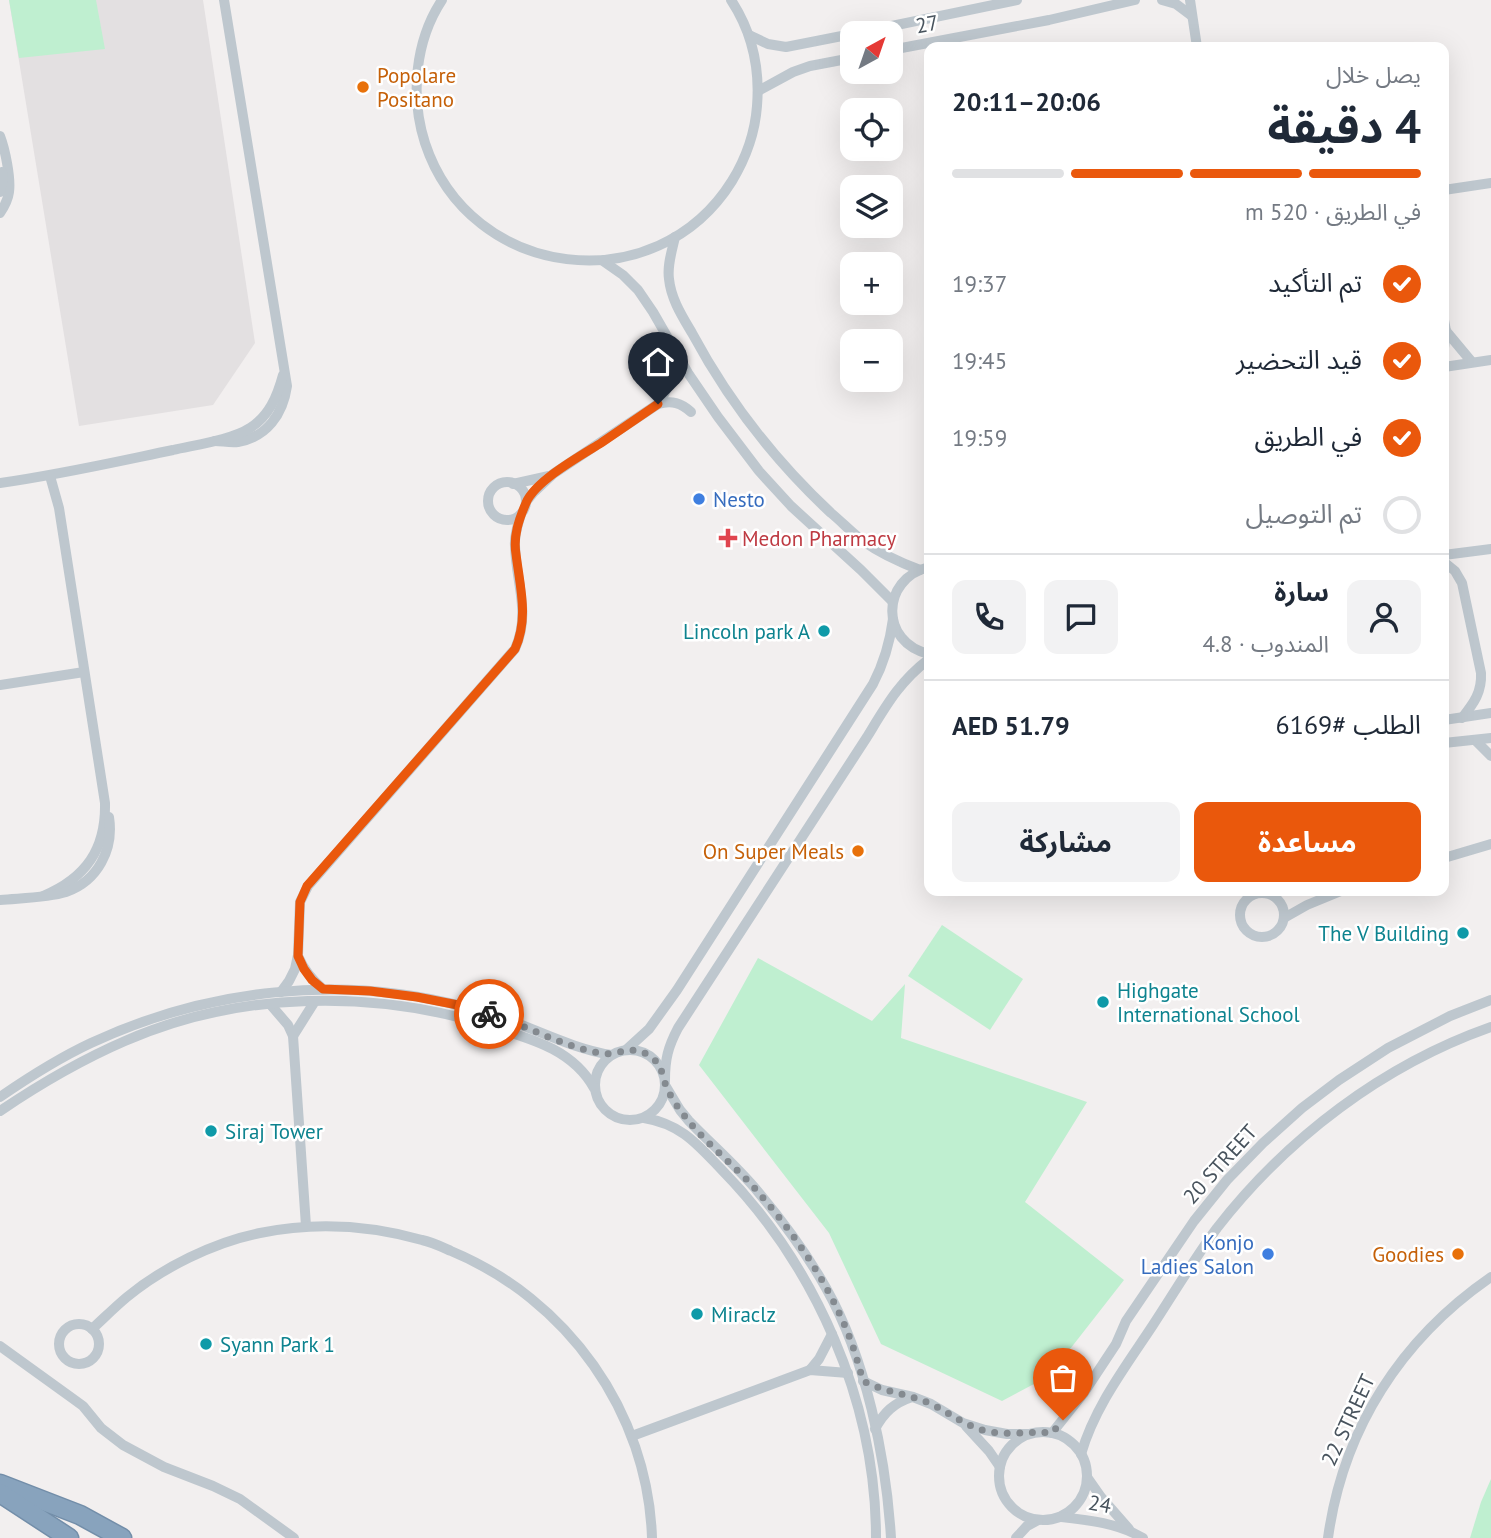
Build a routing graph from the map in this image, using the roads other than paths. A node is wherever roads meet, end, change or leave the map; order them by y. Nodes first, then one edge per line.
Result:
1 (225, 0) edge
2 (442, 0) edge
3 (731, 0) edge
4 (1017, 0) edge
5 (1135, 0) edge
6 (1162, 0) edge
7 (1190, 0) edge
8 (1000, 2) edge
9 (1192, 16) junction
10 (903, 23) edge
11 (749, 35) junction
12 (840, 36) edge
13 (933, 42) edge
14 (1196, 42) edge
15 (924, 44) edge
16 (903, 48) edge
17 (840, 60) edge
18 (758, 91) junction
19 (0, 136) edge
20 (0, 161) edge
21 (1491, 183) edge
22 (1449, 189) edge
23 (0, 192) edge
24 (0, 213) edge
25 (675, 237) junction
26 (603, 261) junction
27 (1449, 331) edge
28 (1491, 359) edge
29 (1471, 361) junction
30 (672, 366) dead end
31 (1449, 366) edge
32 (658, 404) junction
33 (691, 412) dead end
34 (553, 474) junction
35 (54, 475) junction
36 (0, 483) edge
37 (513, 484) junction
38 (526, 502) junction
39 (521, 514) junction
40 (496, 516) junction
41 (514, 544) junction
42 (1491, 549) edge
43 (1449, 554) edge
44 (1449, 566) edge
45 (924, 568) edge
46 (893, 602) junction
47 (893, 619) junction
48 (924, 654) edge
49 (924, 661) edge
50 (84, 672) junction
51 (0, 685) edge
52 (1491, 713) edge
53 (1462, 718) junction
54 (1449, 719) edge
55 (1491, 738) edge
56 (1476, 741) junction
57 (1449, 743) edge
58 (1491, 756) edge
59 (1491, 844) edge
60 (1449, 857) edge
61 (1248, 896) edge
62 (1273, 896) edge
63 (1329, 896) edge
64 (0, 900) edge
65 (1284, 918) junction
66 (298, 956) junction
67 (323, 989) junction
68 (281, 992) junction
69 (1491, 1000) edge
70 (315, 1001) junction
71 (270, 1004) junction
72 (1491, 1027) edge
73 (293, 1037) junction
74 (626, 1050) junction
75 (611, 1055) junction
76 (665, 1082) junction
77 (594, 1088) junction
78 (0, 1097) edge
79 (0, 1111) edge
80 (644, 1118) junction
81 (306, 1227) junction
82 (1491, 1277) edge
83 (92, 1329) junction
84 (832, 1334) junction
85 (0, 1346) edge
86 (810, 1370) junction
87 (848, 1373) junction
88 (863, 1381) junction
89 (913, 1397) junction
90 (963, 1423) junction
91 (875, 1429) junction
92 (1052, 1433) junction
93 (1030, 1434) junction
94 (632, 1436) junction
95 (1082, 1454) junction
96 (1000, 1467) junction
97 (1087, 1477) junction
98 (0, 1484) edge
99 (0, 1493) edge
100 (1060, 1517) junction
101 (1038, 1520) junction
102 (1132, 1531) junction
103 (69, 1538) edge
104 (122, 1538) edge
105 (294, 1538) edge
106 (652, 1538) edge
107 (876, 1538) edge
108 (891, 1538) edge
109 (1016, 1538) edge
110 (1143, 1538) edge
111 (1328, 1538) edge

1 - 35 street
2 - 26 street
3 - 11 street
4 - 8 street, 27
5 - 13 street, 27
6 - 9 street
7 - 9 street
8 - 10 street, 27
9 - 14 street
11 - 12 street
11 - 18 street
15 - 16 street, 27
17 - 18 street
18 - 25 street
19 - 24 street
20 - 23 street
21 - 22 street
25 - 26 street
25 - 45 street
26 - 46 street
27 - 29 street
28 - 29 street
29 - 31 street
30 - 32 street
32 - 33 street
32 - 34 street
34 - 37 street
34 - 38 street
35 - 36 street
35 - 50 street
37 - 38 street
37 - 40 street
38 - 39 street
39 - 40 street
39 - 41 street
40 - 41 street
41 - 66 street
42 - 43 street
44 - 53 street
45 - 46 street
46 - 47 street
47 - 48 street
47 - 74 street
49 - 76 street
50 - 51 street
50 - 64 street
52 - 53 street
53 - 54 street
55 - 56 street
56 - 57 street
56 - 58 street
59 - 60 street
61 - 65 street
62 - 65 street
63 - 65 street
66 - 67 street
66 - 68 street
67 - 68 street
67 - 75 street
68 - 78 street
69 - 92 street, 20 STREET
70 - 71 street
70 - 73 street
70 - 77 street
71 - 73 street
71 - 79 street
72 - 95 street, 20 STREET
73 - 81 street
74 - 75 street
74 - 76 street
75 - 77 street
76 - 80 street
76 - 88 street
77 - 80 street
80 - 84 street
81 - 83 street
81 - 94 street
82 - 111 street, 22 STREET
83 - 83 street
84 - 86 street
84 - 87 street
85 - 105 street
86 - 87 street
86 - 94 street
87 - 107 street
88 - 89 street
88 - 91 street
89 - 90 street
89 - 91 street
90 - 93 street
90 - 96 street
91 - 108 street
92 - 93 street
92 - 95 street
93 - 96 street
94 - 106 street
95 - 97 street
96 - 101 street
97 - 100 street
97 - 102 street, 24
98 - 104 highway
99 - 103 highway
100 - 101 street
100 - 102 street, 24
101 - 109 street
102 - 110 street, 24

